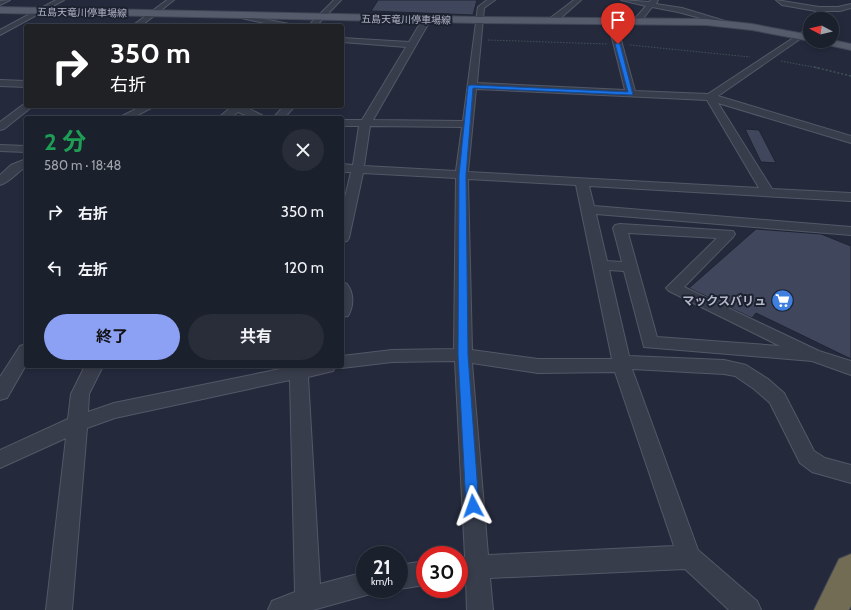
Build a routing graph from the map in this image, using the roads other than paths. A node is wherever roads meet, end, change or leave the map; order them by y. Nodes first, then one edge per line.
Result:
1 (7, 0) edge
2 (61, 0) edge
3 (171, 0) edge
4 (338, 0) edge
5 (492, 0) edge
6 (578, 0) edge
7 (624, 0) edge
8 (779, 0) edge
9 (821, 1) dead end
10 (653, 2) edge
11 (0, 3) edge
12 (851, 6) edge
13 (841, 8) junction
14 (818, 9) junction
15 (0, 10) edge
16 (40, 11) junction
17 (851, 11) edge
18 (820, 12) edge
19 (154, 13) junction
20 (237, 15) junction
21 (321, 16) junction
22 (427, 19) junction
23 (479, 20) junction
24 (552, 21) junction
25 (612, 22) junction
26 (636, 22) junction
27 (139, 24) edge
28 (280, 24) edge
29 (314, 24) edge
30 (734, 25) junction
31 (0, 33) edge
32 (803, 37) edge
33 (803, 38) edge
34 (344, 42) edge
35 (839, 44) edge
36 (412, 46) junction
37 (851, 47) edge
38 (0, 83) edge
39 (24, 84) edge
40 (471, 86) junction
41 (631, 94) junction
42 (710, 97) junction
43 (25, 108) edge
44 (146, 108) edge
45 (235, 108) edge
46 (238, 108) edge
47 (288, 108) edge
48 (128, 116) edge
49 (225, 116) edge
50 (257, 116) edge
51 (280, 116) edge
52 (344, 123) edge
53 (365, 124) junction
54 (468, 124) junction
55 (0, 127) edge
56 (851, 140) edge
57 (0, 148) edge
58 (24, 149) edge
59 (24, 164) edge
60 (344, 168) edge
61 (358, 169) junction
62 (462, 175) junction
63 (0, 181) edge
64 (582, 182) junction
65 (768, 192) junction
66 (851, 197) edge
67 (589, 210) junction
68 (344, 229) edge
69 (851, 231) edge
70 (600, 265) junction
71 (630, 267) junction
72 (24, 353) edge
73 (463, 355) junction
74 (813, 355) junction
75 (344, 358) edge
76 (622, 364) junction
77 (93, 368) edge
78 (319, 368) edge
79 (851, 368) edge
80 (298, 373) junction
81 (0, 393) edge
82 (78, 423) junction
83 (0, 459) edge
84 (851, 474) edge
85 (467, 546) edge
86 (689, 557) junction
87 (468, 568) edge
88 (851, 570) edge
89 (356, 586) edge
90 (308, 599) junction
91 (59, 610) edge
92 (281, 610) edge
93 (480, 610) edge
94 (748, 610) edge
95 (831, 610) edge

1 - 11 street
2 - 16 street
3 - 19 street
4 - 21 street
5 - 23 street
6 - 24 street
7 - 10 street
8 - 14 street
9 - 13 street
10 - 26 street
10 - 30 street
12 - 13 street
13 - 14 street
13 - 17 street
14 - 18 street
15 - 16 main road, 五島天竜川停車場線
16 - 19 main road, 五島天竜川停車場線
16 - 31 street
19 - 20 main road, 五島天竜川停車場線
19 - 27 street
20 - 21 main road, 五島天竜川停車場線
20 - 28 street
21 - 22 main road, 五島天竜川停車場線
21 - 29 street
22 - 23 main road, 五島天竜川停車場線
22 - 36 street
23 - 24 main road, 五島天竜川停車場線
23 - 40 street
24 - 25 main road, 五島天竜川停車場線
25 - 26 main road, 五島天竜川停車場線
25 - 41 street
26 - 30 main road, 五島天竜川停車場線
30 - 32 main road, 五島天竜川停車場線
33 - 42 street
34 - 36 street
35 - 37 main road
36 - 53 street
38 - 39 street
40 - 41 street
40 - 54 street
41 - 42 street
42 - 56 street
42 - 65 street
43 - 55 street
44 - 48 street
45 - 49 street
46 - 50 street
47 - 51 street
52 - 53 street
53 - 54 street
53 - 61 street
54 - 62 street
57 - 58 street
59 - 63 street
60 - 61 street
61 - 62 street
61 - 68 street
62 - 64 street
62 - 73 street
64 - 65 street
64 - 67 street
65 - 66 street
67 - 69 street
67 - 70 street
70 - 71 street
70 - 76 street
71 - 74 street
71 - 74 street
72 - 81 street
73 - 75 street
73 - 76 street
73 - 85 street
74 - 79 street
76 - 84 street
76 - 86 street
77 - 82 street
78 - 80 street
80 - 82 street
80 - 90 street
82 - 83 street
82 - 91 street
86 - 87 street
86 - 94 street
87 - 93 street
88 - 95 highway
89 - 90 street
90 - 92 street

